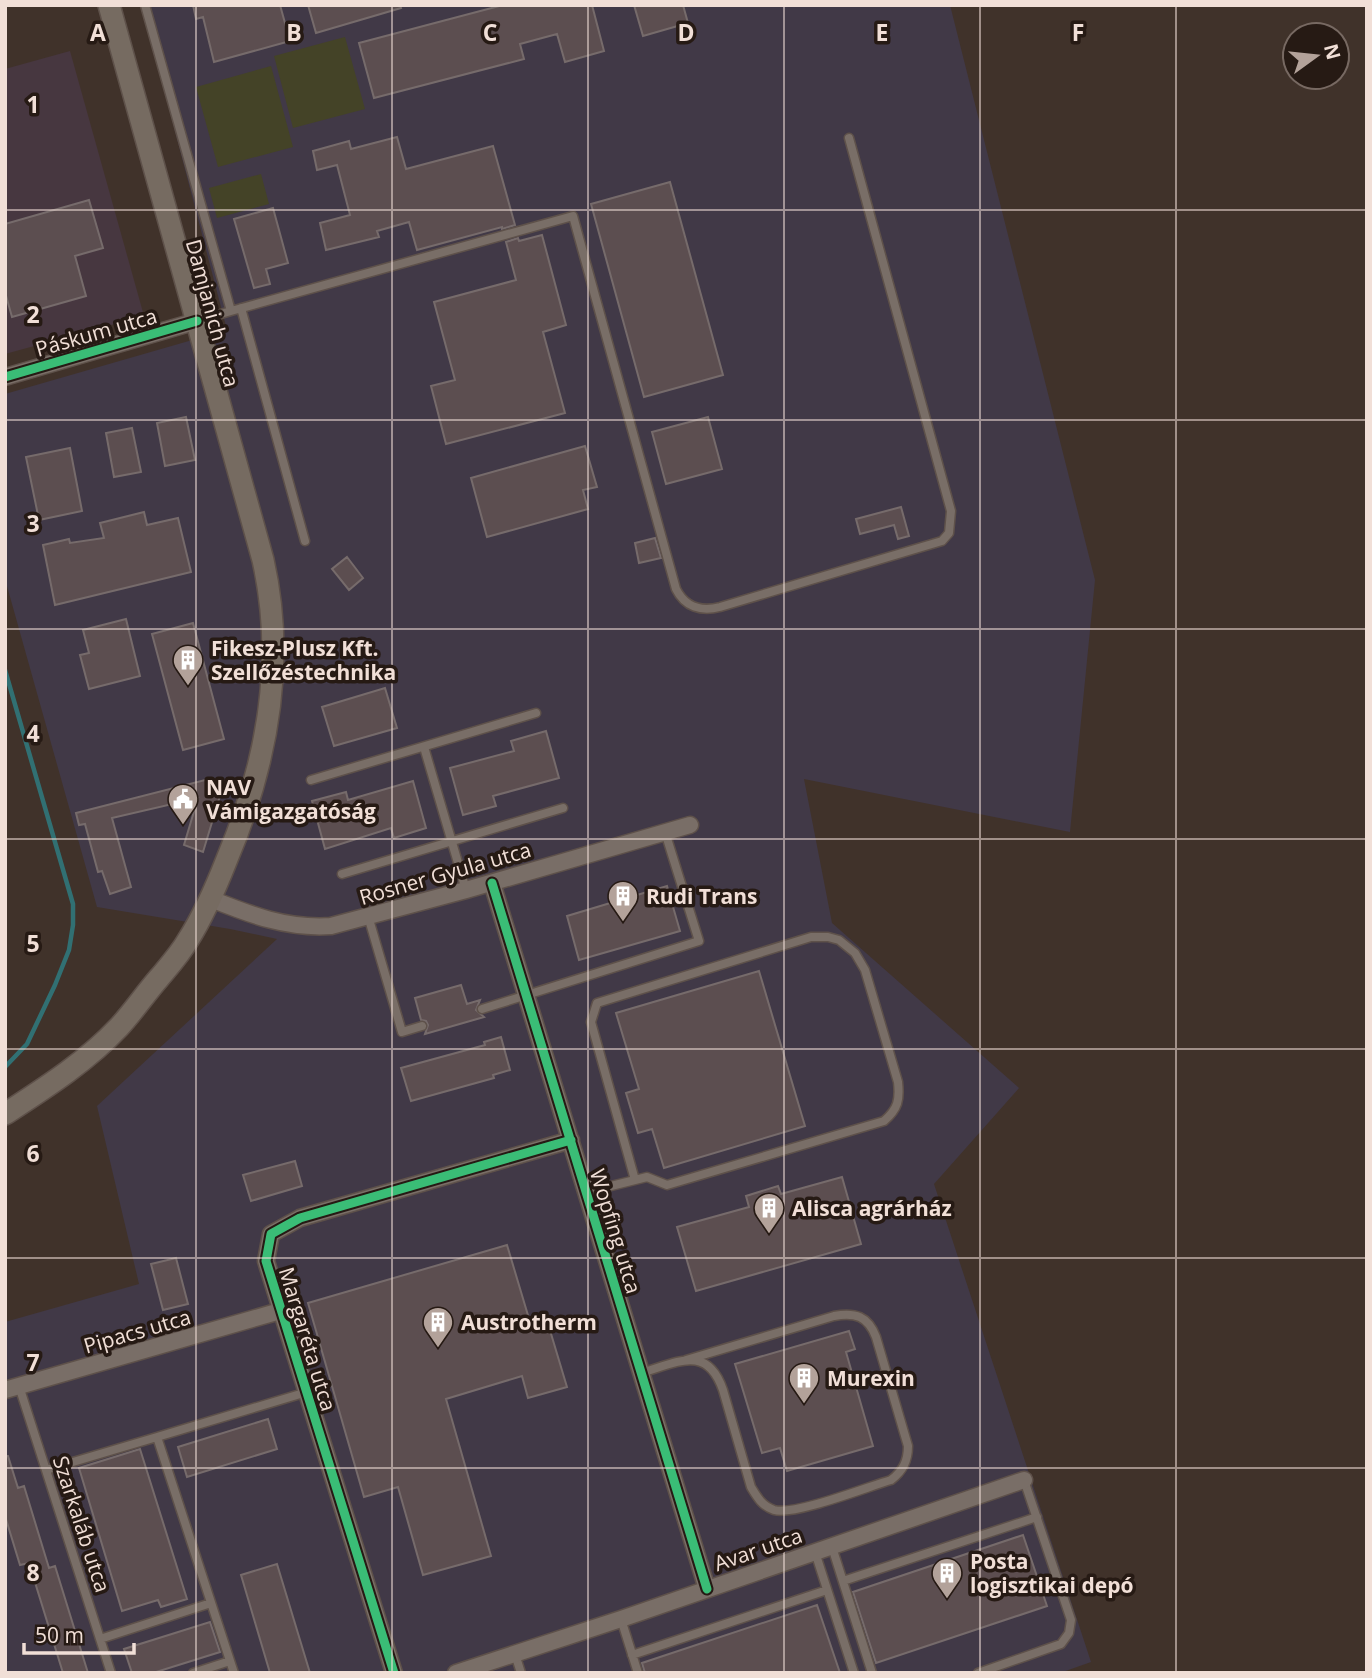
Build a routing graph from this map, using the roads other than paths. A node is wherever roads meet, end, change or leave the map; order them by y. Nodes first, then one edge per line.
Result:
1 (109, 5) edge
2 (145, 5) edge
3 (849, 138) dead end
4 (241, 309) junction
5 (231, 311) junction
6 (197, 321) junction
7 (5, 377) edge
8 (305, 541) dead end
9 (536, 713) dead end
10 (424, 747) junction
11 (311, 780) dead end
12 (564, 808) dead end
13 (690, 825) dead end
14 (664, 832) junction
15 (452, 842) junction
16 (342, 874) dead end
17 (492, 883) junction
18 (466, 890) junction
19 (211, 900) junction
20 (368, 916) junction
21 (527, 994) junction
22 (482, 1009) dead end
23 (422, 1026) dead end
24 (5, 1114) edge
25 (571, 1140) junction
26 (635, 1180) junction
27 (587, 1192) junction
28 (280, 1311) junction
29 (686, 1360) junction
30 (641, 1373) junction
31 (12, 1388) edge
32 (307, 1392) junction
33 (157, 1437) junction
34 (46, 1470) junction
35 (1024, 1480) joint
36 (1037, 1517) junction
37 (832, 1547) junction
38 (815, 1552) junction
39 (843, 1581) junction
40 (707, 1588) junction
41 (827, 1590) junction
42 (211, 1603) junction
43 (621, 1619) junction
44 (100, 1639) junction
45 (514, 1654) junction
46 (632, 1655) junction
47 (230, 1661) junction
48 (462, 1672) edge
49 (111, 1673) edge
50 (193, 1673) edge
51 (234, 1673) edge
52 (394, 1673) edge
53 (521, 1673) edge
54 (638, 1673) edge
55 (854, 1673) edge
56 (872, 1673) edge
57 (978, 1673) edge

1 - 6 main road, Damjanich utca
2 - 5 lane
3 - 4 lane
4 - 5 lane
4 - 8 lane
5 - 6 lane
6 - 7 street, Páskum utca
6 - 19 main road, Damjanich utca
9 - 10 lane
10 - 11 lane
10 - 15 lane
12 - 15 lane
13 - 14 street, Rosner Gyula utca
14 - 17 street, Rosner Gyula utca
14 - 21 lane
15 - 16 lane
15 - 18 lane
17 - 18 street, Rosner Gyula utca
17 - 21 street, Wopfing utca
18 - 20 street, Rosner Gyula utca
19 - 20 street, Rosner Gyula utca
19 - 24 main road, Damjanich utca
20 - 23 lane
21 - 22 lane
21 - 25 street, Wopfing utca
25 - 27 street, Wopfing utca
25 - 28 street, Margaréta utca
26 - 26 lane
26 - 27 lane
27 - 30 street, Wopfing utca
28 - 31 street, Pipacs utca
28 - 32 street, Margaréta utca
29 - 29 lane
29 - 30 lane
30 - 40 street, Wopfing utca
31 - 34 lane, Szarkaláb utca
32 - 33 lane
32 - 52 street, Margaréta utca
33 - 34 lane
33 - 42 lane
34 - 44 lane, Szarkaláb utca
35 - 36 lane
35 - 37 street, Avar utca
36 - 39 lane
36 - 57 lane
37 - 38 street, Avar utca
37 - 39 lane
38 - 40 street, Avar utca
38 - 41 lane
39 - 56 lane
40 - 43 street, Avar utca
41 - 46 lane
41 - 55 lane
42 - 44 lane
42 - 47 lane
43 - 45 street, Avar utca
43 - 46 lane
44 - 49 lane, Szarkaláb utca
45 - 48 street, Avar utca
45 - 53 lane
46 - 54 lane
47 - 50 lane
47 - 51 lane

